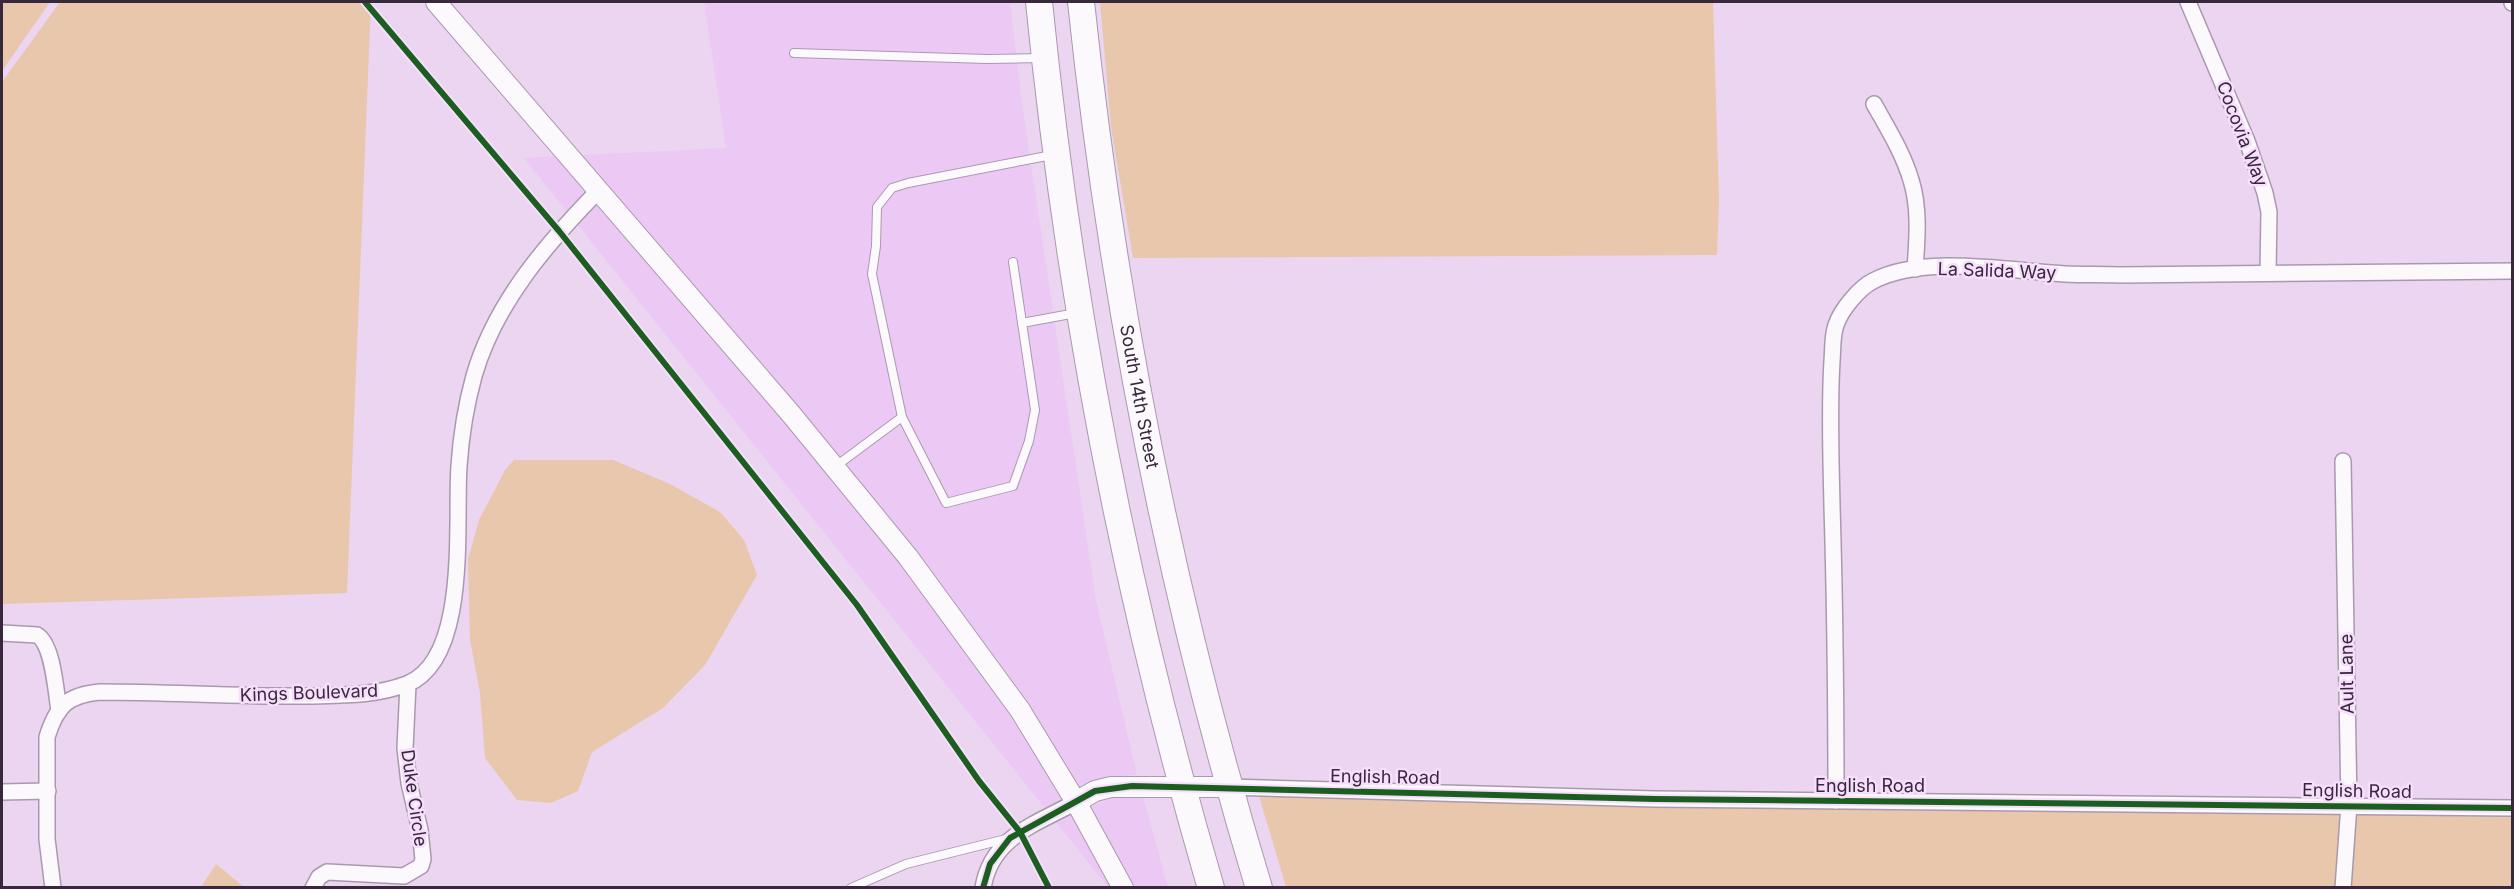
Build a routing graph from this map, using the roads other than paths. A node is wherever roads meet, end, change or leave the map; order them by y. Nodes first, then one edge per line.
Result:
1 (436, 2) edge
2 (1039, 2) edge
3 (1081, 2) edge
4 (2188, 2) edge
5 (794, 53) dead end
6 (1045, 58) junction
7 (1874, 104) dead end
8 (1057, 155) junction
9 (599, 190) junction
10 (1013, 262) dead end
11 (1915, 269) junction
12 (2512, 271) edge
13 (2268, 273) junction
14 (1081, 313) junction
15 (1022, 323) junction
16 (902, 417) junction
17 (2343, 461) dead end
18 (835, 467) junction
19 (2, 633) edge
20 (408, 684) junction
21 (59, 711) junction
22 (1181, 786) junction
23 (1228, 787) junction
24 (48, 791) junction
25 (2, 792) edge
26 (1836, 801) junction
27 (1076, 802) junction
28 (2349, 805) junction
29 (2512, 808) edge
30 (1010, 838) junction
31 (53, 888) edge
32 (313, 888) edge
33 (851, 888) edge
34 (983, 888) edge
35 (1123, 888) edge
36 (1211, 888) edge
37 (1259, 888) edge
38 (2343, 888) edge

1 - 9 street
2 - 6 highway
3 - 23 highway, South 14th Street
4 - 13 street, Cocovia Way
5 - 6 lane
6 - 8 highway
7 - 11 street
8 - 14 highway
8 - 16 lane
9 - 18 street
9 - 20 street, Kings Boulevard
10 - 15 lane
11 - 13 street, La Salida Way
11 - 26 street, La Salida Way
12 - 13 street, La Salida Way
14 - 15 lane
14 - 22 highway
15 - 16 lane
16 - 18 lane
17 - 28 street, Ault Lane
18 - 27 street
19 - 21 street
20 - 21 street, Kings Boulevard
20 - 32 street, Duke Circle
21 - 24 street, Kings Boulevard
22 - 23 street
22 - 27 street
22 - 36 highway
23 - 26 street, English Road
23 - 37 highway, South 14th Street
24 - 25 street
24 - 31 street, Kings Boulevard
26 - 28 street, English Road
27 - 30 street
27 - 35 street
28 - 29 street, English Road
28 - 38 street, Ault Lane
30 - 33 lane
30 - 34 street

